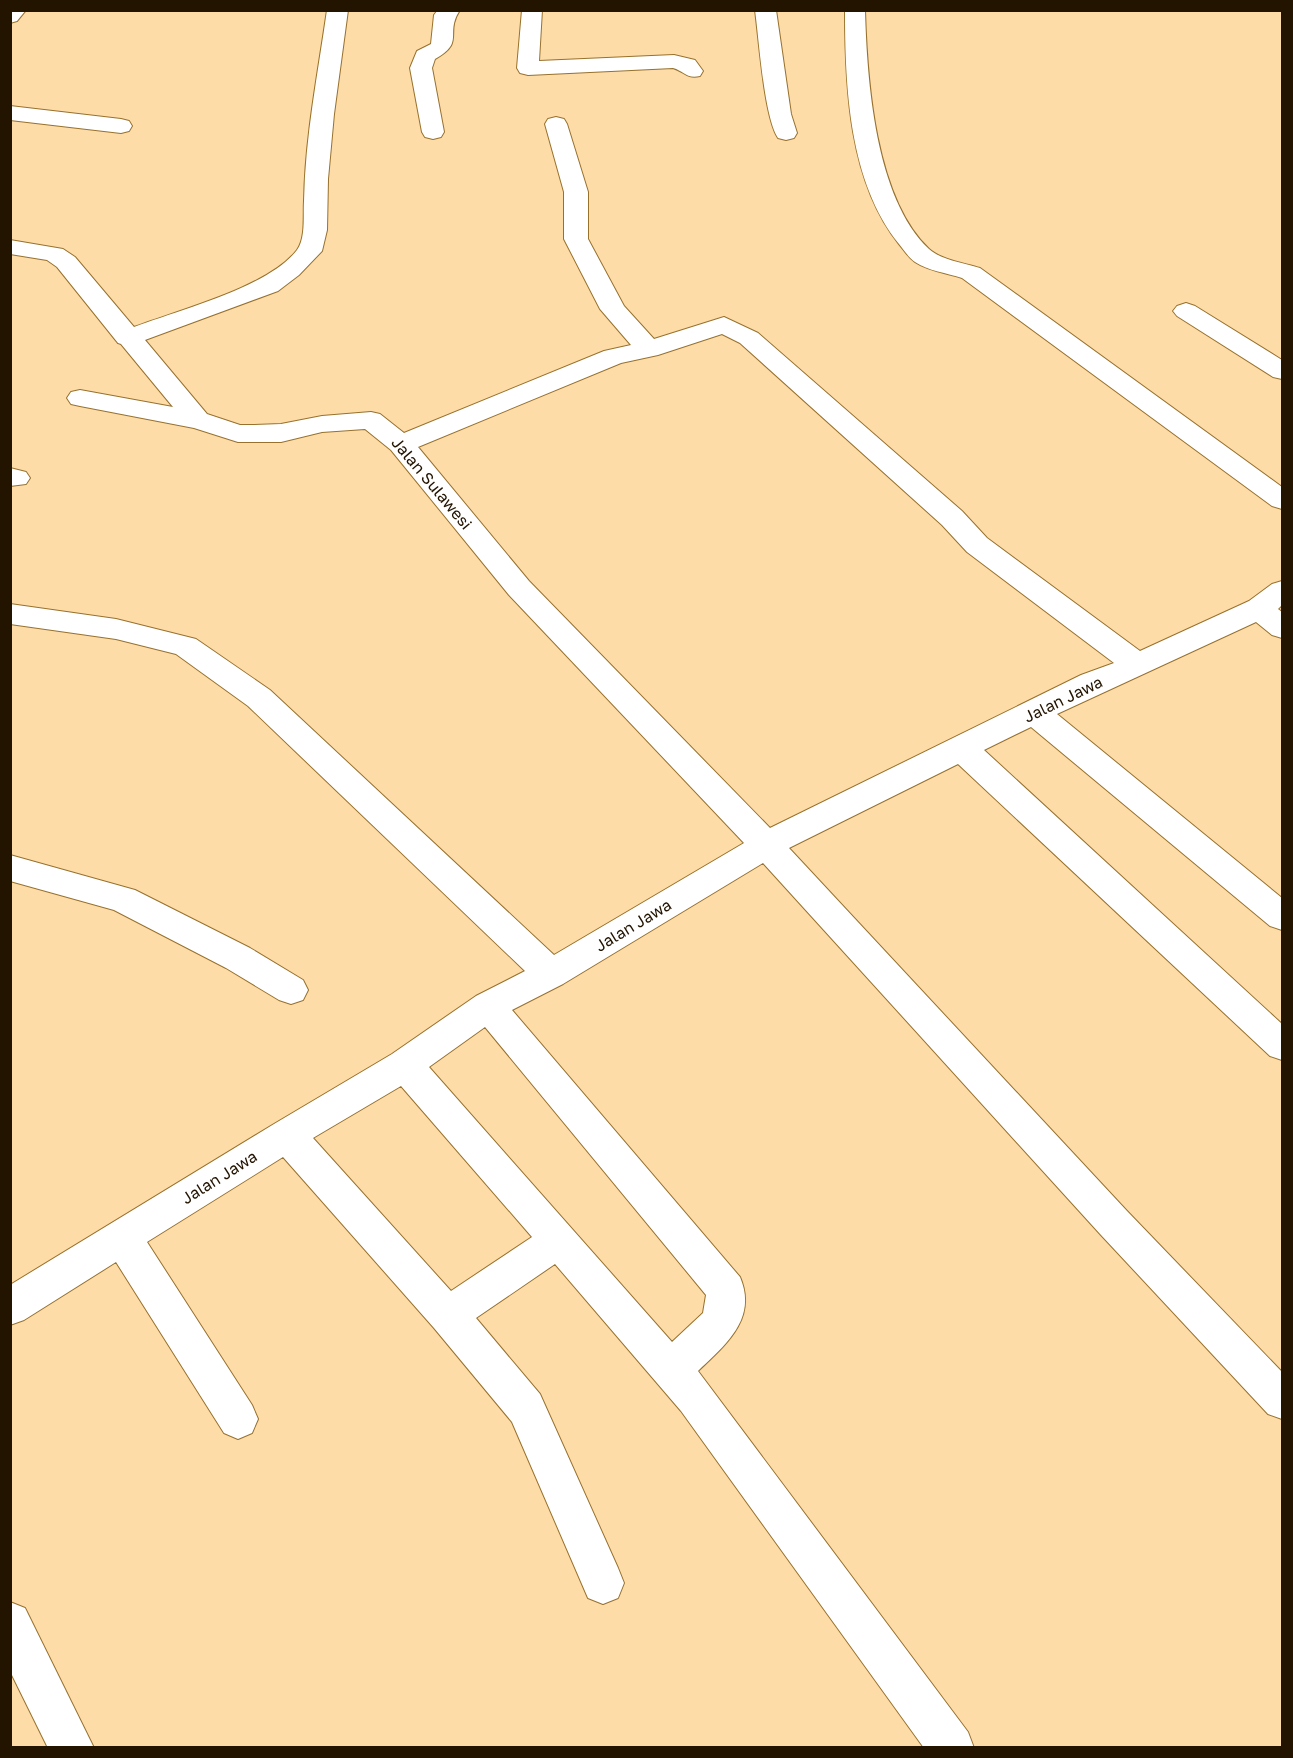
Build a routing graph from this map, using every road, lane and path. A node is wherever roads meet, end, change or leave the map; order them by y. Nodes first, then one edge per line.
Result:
1 (16, 10) edge
2 (338, 10) edge
3 (450, 10) edge
4 (532, 10) edge
5 (765, 10) edge
6 (855, 10) edge
7 (10, 17) edge
8 (692, 71) dead end
9 (10, 113) edge
10 (556, 124) dead end
11 (121, 126) dead end
12 (433, 132) dead end
13 (786, 133) dead end
14 (10, 247) edge
15 (1186, 311) dead end
16 (127, 338) junction
17 (650, 350) junction
18 (1282, 370) edge
19 (80, 398) dead end
20 (198, 420) junction
21 (401, 444) junction
22 (1282, 500) edge
23 (1275, 609) edge
24 (10, 614) edge
25 (1138, 665) junction
26 (1035, 713) junction
27 (962, 749) junction
28 (766, 845) junction
29 (10, 868) edge
30 (1282, 916) edge
31 (550, 974) junction
32 (291, 990) dead end
33 (488, 1006) junction
34 (1282, 1045) edge
35 (405, 1065) junction
36 (287, 1135) junction
37 (122, 1237) junction
38 (558, 1240) junction
39 (10, 1307) edge
40 (448, 1315) junction
41 (672, 1370) junction
42 (1282, 1400) edge
43 (238, 1419) dead end
44 (603, 1583) dead end
45 (10, 1623) edge
46 (72, 1748) edge
47 (952, 1748) edge

1 - 7 street
2 - 16 street
3 - 12 street
4 - 8 street
5 - 13 street
6 - 22 street
9 - 11 street
10 - 17 street
14 - 16 street
15 - 18 street
16 - 20 street
17 - 21 street
17 - 25 street
19 - 20 street, Jalan Sulawesi
20 - 21 street, Jalan Sulawesi
21 - 28 street, Jalan Sulawesi
23 - 25 street, Jalan Jawa
24 - 31 street
25 - 26 street, Jalan Jawa
26 - 27 street, Jalan Jawa
26 - 30 street
27 - 28 street, Jalan Jawa
27 - 34 street
28 - 31 street, Jalan Jawa
28 - 42 street, Jalan Sulawesi
29 - 32 street
31 - 33 street, Jalan Jawa
33 - 35 street, Jalan Jawa
33 - 41 street
35 - 36 street, Jalan Jawa
35 - 38 street
36 - 37 street, Jalan Jawa
36 - 40 street
37 - 39 street, Jalan Jawa
37 - 43 street
38 - 40 street
38 - 41 street
40 - 44 street
41 - 47 street
45 - 46 street

